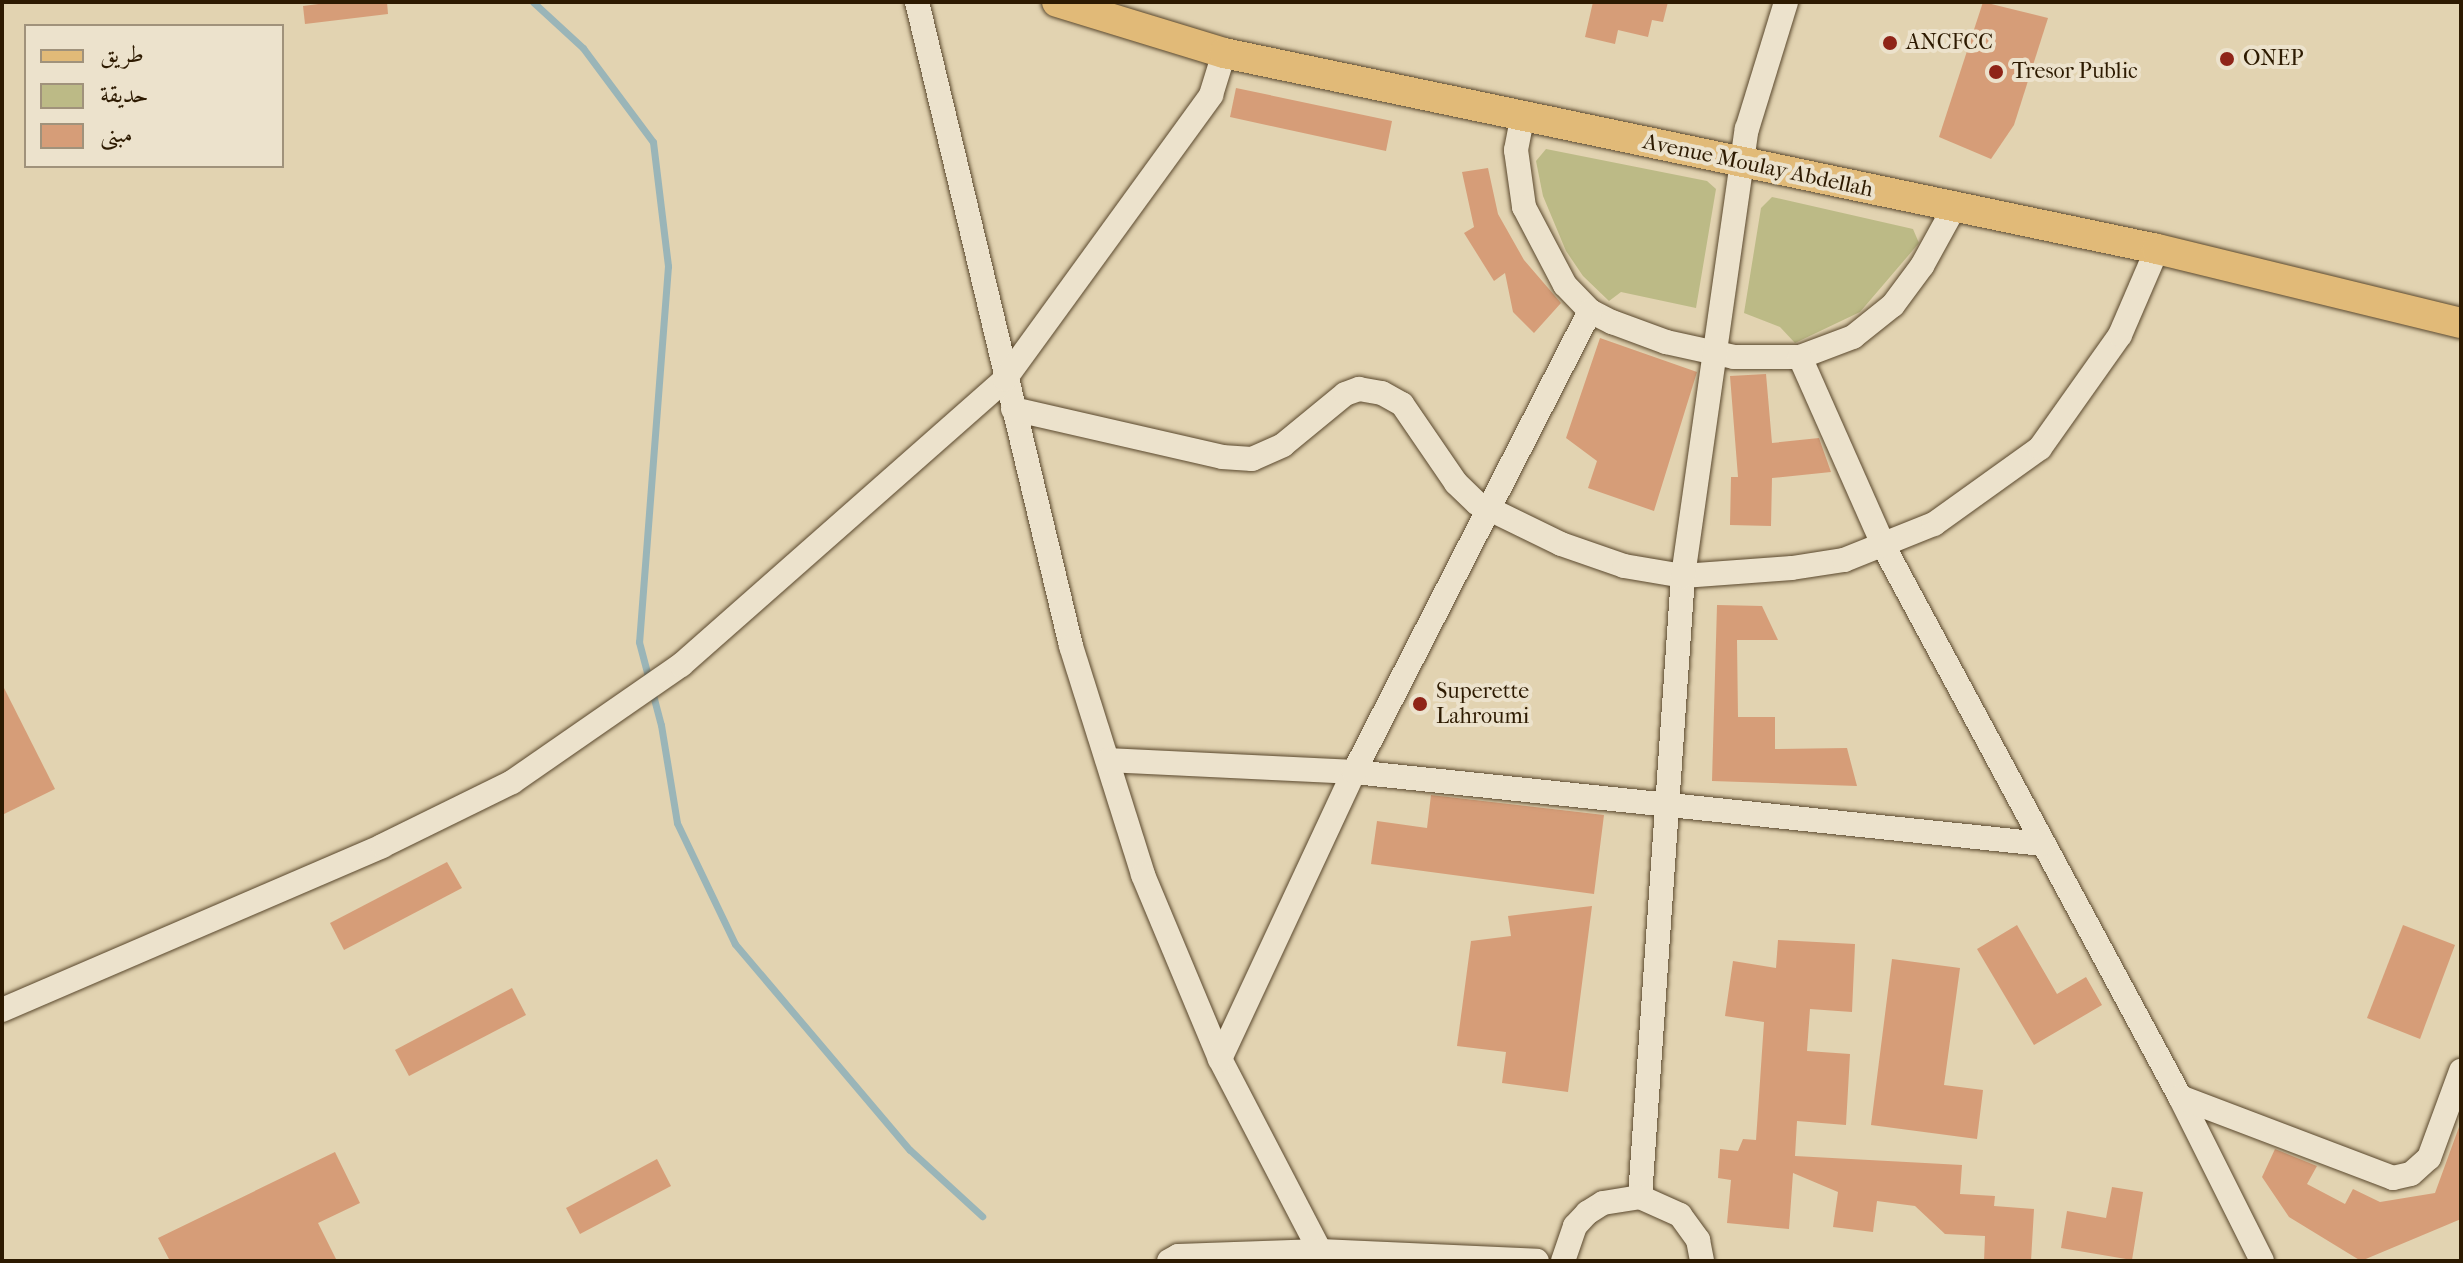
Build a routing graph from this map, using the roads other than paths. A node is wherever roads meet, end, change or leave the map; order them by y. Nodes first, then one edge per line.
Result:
1 (917, 2) edge
2 (1057, 2) edge
3 (1786, 2) edge
4 (1224, 53) junction
5 (1523, 114) junction
6 (1742, 163) junction
7 (1955, 206) junction
8 (2157, 249) junction
9 (1590, 311) junction
10 (2461, 323) edge
11 (1715, 352) junction
12 (1800, 357) junction
13 (1005, 379) junction
14 (1013, 409) junction
15 (1485, 510) junction
16 (1884, 547) junction
17 (1683, 576) junction
18 (1108, 760) junction
19 (1354, 772) junction
20 (1667, 802) junction
21 (2043, 844) junction
22 (2, 1010) edge
23 (1220, 1059) junction
24 (2461, 1071) edge
25 (2180, 1097) junction
26 (1640, 1197) junction
27 (1323, 1256) edge
28 (1169, 1261) edge
29 (1537, 1261) edge
30 (1563, 1261) edge
31 (1702, 1261) edge
32 (2262, 1261) edge

1 - 13 street
2 - 4 main road, Avenue Moulay Abdellah
3 - 6 street
4 - 5 main road, Avenue Moulay Abdellah
4 - 13 street
5 - 6 main road, Avenue Moulay Abdellah
5 - 9 street
6 - 7 main road, Avenue Moulay Abdellah
6 - 11 street
7 - 8 main road, Avenue Moulay Abdellah
7 - 12 street
8 - 10 main road, Avenue Moulay Abdellah
8 - 16 street
9 - 11 street
9 - 15 street
11 - 12 street
11 - 17 street
12 - 16 street
13 - 14 street
13 - 22 street
14 - 15 street
14 - 18 street
15 - 17 street
15 - 19 street
16 - 17 street
16 - 21 street
17 - 20 street
18 - 19 street
18 - 23 street
19 - 20 street
19 - 23 street
20 - 21 street
20 - 26 street
21 - 25 street
23 - 27 street
24 - 25 street
25 - 32 street
26 - 30 street
26 - 31 street
27 - 28 street
27 - 29 street

